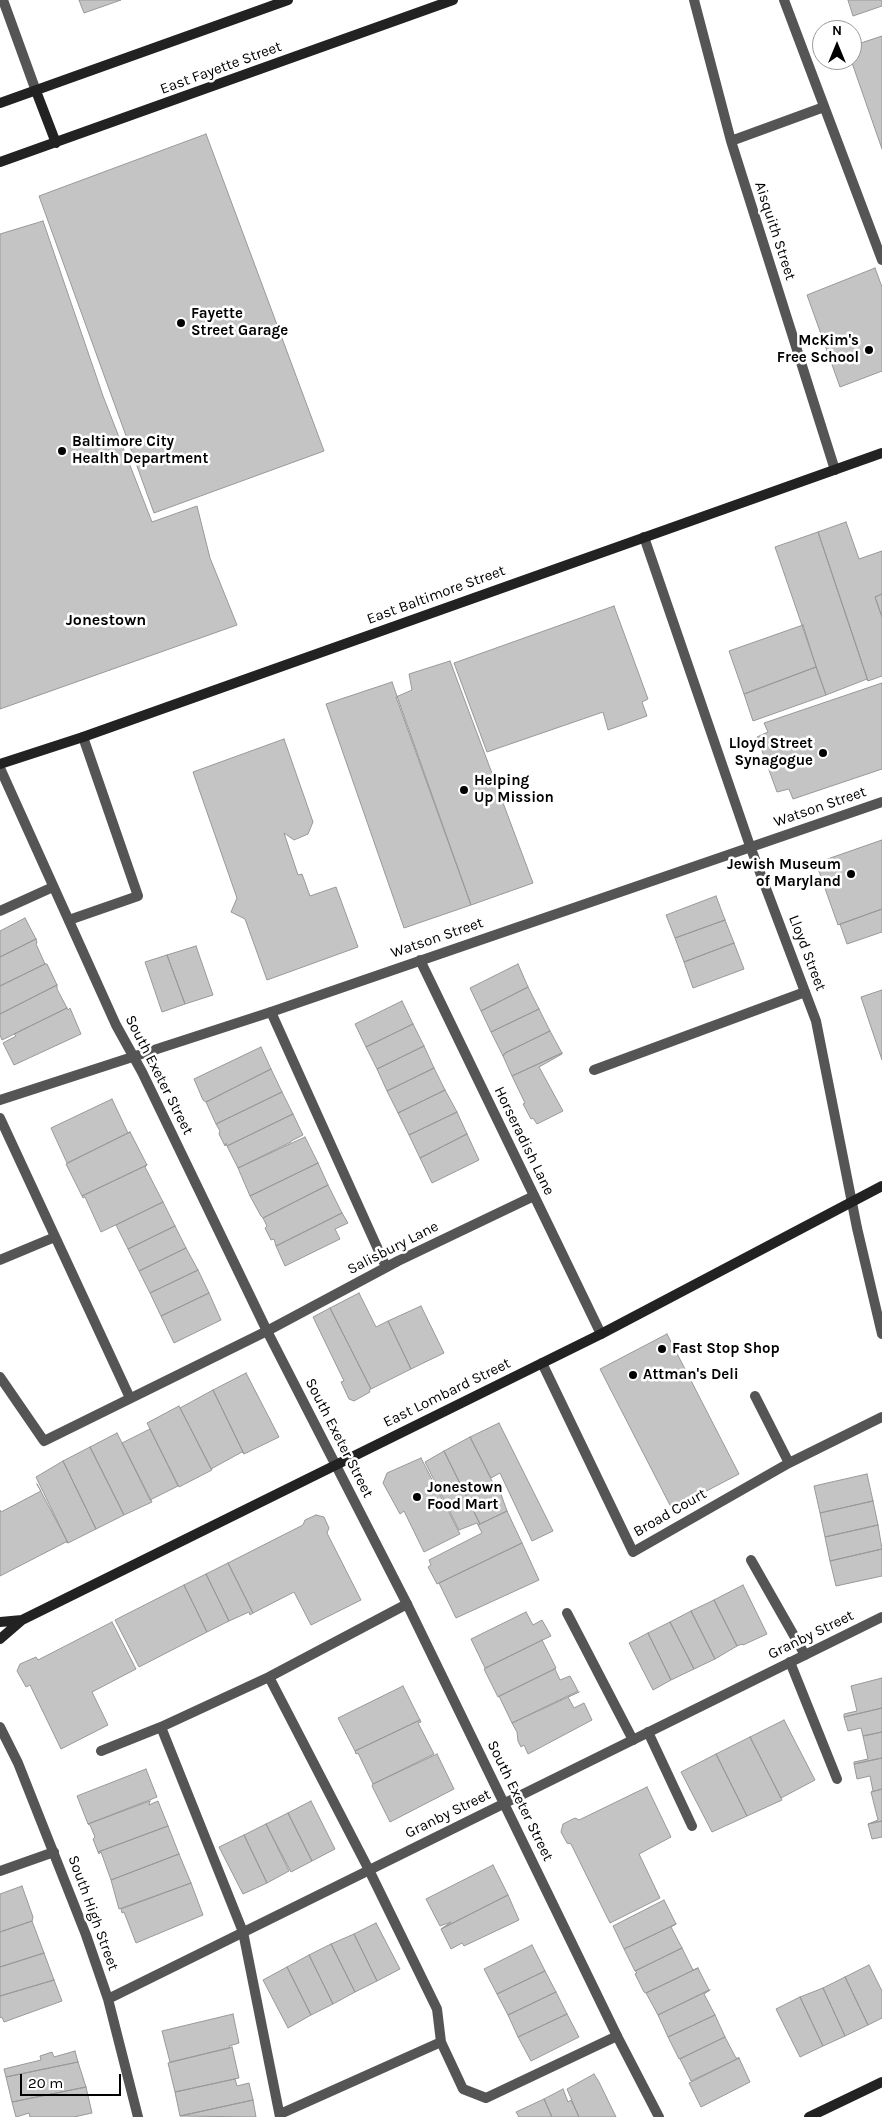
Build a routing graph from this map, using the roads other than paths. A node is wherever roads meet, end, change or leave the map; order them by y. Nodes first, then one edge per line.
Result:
1 (3, 0) edge
2 (288, 0) edge
3 (453, 0) edge
4 (694, 0) edge
5 (784, 0) edge
6 (36, 91) junction
7 (0, 103) edge
8 (824, 107) junction
9 (731, 141) junction
10 (56, 143) junction
11 (0, 162) edge
12 (882, 260) edge
13 (882, 453) edge
14 (835, 470) junction
15 (644, 537) junction
16 (83, 737) junction
17 (0, 764) edge
18 (0, 768) edge
19 (882, 802) edge
20 (750, 846) junction
21 (53, 887) junction
22 (0, 911) edge
23 (69, 920) junction
24 (420, 960) junction
25 (805, 992) junction
26 (271, 1012) junction
27 (132, 1056) junction
28 (594, 1070) dead end
29 (0, 1100) edge
30 (0, 1118) edge
31 (882, 1186) edge
32 (534, 1196) junction
33 (852, 1202) junction
34 (55, 1237) junction
35 (0, 1260) edge
36 (386, 1267) junction
37 (267, 1331) junction
38 (601, 1334) junction
39 (882, 1334) edge
40 (542, 1363) junction
41 (0, 1377) edge
42 (756, 1396) dead end
43 (130, 1398) junction
44 (882, 1417) edge
45 (790, 1462) junction
46 (335, 1464) junction
47 (751, 1560) dead end
48 (407, 1604) junction
49 (567, 1613) dead end
50 (882, 1617) edge
51 (22, 1620) junction
52 (0, 1622) edge
53 (0, 1639) edge
54 (805, 1655) junction
55 (790, 1662) junction
56 (269, 1677) junction
57 (0, 1727) edge
58 (161, 1727) junction
59 (648, 1732) junction
60 (633, 1740) junction
61 (101, 1751) dead end
62 (837, 1779) dead end
63 (505, 1803) junction
64 (692, 1826) dead end
65 (54, 1852) junction
66 (369, 1870) junction
67 (0, 1871) edge
68 (243, 1932) junction
69 (108, 1999) junction
70 (617, 2036) junction
71 (441, 2042) junction
72 (882, 2082) edge
73 (280, 2116) edge
74 (138, 2117) edge
75 (659, 2117) edge
76 (810, 2117) edge

1 - 6 street
2 - 6 main road
3 - 10 main road, East Fayette Street
4 - 9 street, Aisquith Street
5 - 8 street
6 - 7 main road
6 - 10 main road
8 - 9 street
8 - 12 street
9 - 14 street, Aisquith Street
10 - 11 main road, East Fayette Street
13 - 14 main road, East Baltimore Street
14 - 15 main road, East Baltimore Street
15 - 16 main road, East Baltimore Street
15 - 20 street, Lloyd Street
16 - 17 main road, East Baltimore Street
16 - 23 street
18 - 21 street, South Exeter Street
19 - 20 street, Watson Street
20 - 24 street, Watson Street
20 - 25 street, Lloyd Street
21 - 22 street
21 - 23 street, South Exeter Street
23 - 27 street, South Exeter Street
24 - 26 street, Watson Street
24 - 32 street, Horseradish Lane
25 - 28 street
25 - 33 street, Lloyd Street
26 - 27 street, Watson Street
26 - 36 street
27 - 29 street, Watson Street
27 - 37 street, South Exeter Street
30 - 34 street
31 - 33 main road, East Lombard Street
32 - 36 street, Salisbury Lane
32 - 38 street, Horseradish Lane
33 - 38 main road, East Lombard Street
33 - 39 street, Lloyd Street
34 - 35 street
34 - 43 street
36 - 37 street, Salisbury Lane
37 - 43 street, Salisbury Lane
37 - 46 street, South Exeter Street
38 - 40 main road, East Lombard Street
40 - 45 street, Broad Court
40 - 46 main road, East Lombard Street
41 - 43 street, Salisbury Lane
42 - 45 street
44 - 45 street, Broad Court
46 - 48 street, South Exeter Street
46 - 51 main road, East Lombard Street
47 - 54 street
48 - 56 street
48 - 63 street, South Exeter Street
49 - 60 street
50 - 54 street, Granby Street
51 - 52 main road, East Lombard Street
51 - 53 main road, East Lombard Street
54 - 55 street, Granby Street
55 - 59 street, Granby Street
55 - 62 street
56 - 58 street
56 - 66 street
57 - 65 street, South High Street
58 - 61 street
58 - 68 street
59 - 60 street, Granby Street
59 - 64 street
60 - 63 street, Granby Street
63 - 66 street, Granby Street
63 - 70 street, South Exeter Street
65 - 67 street
65 - 69 street, South High Street
66 - 68 street, Granby Street
66 - 71 street
68 - 69 street, Granby Street
68 - 73 street
69 - 74 street, South High Street
70 - 71 street
70 - 75 street, South Exeter Street
71 - 73 street
72 - 76 main road

